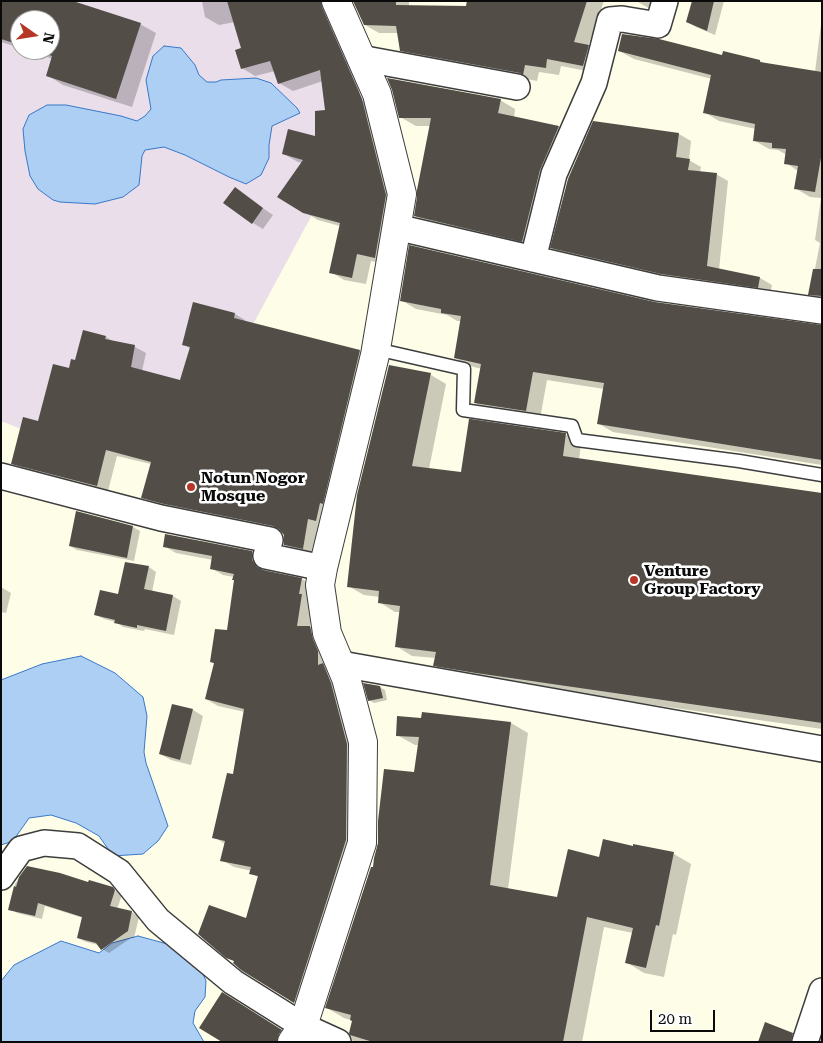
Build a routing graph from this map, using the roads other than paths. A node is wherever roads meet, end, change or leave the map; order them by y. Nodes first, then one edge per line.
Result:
1 (336, 1) edge
2 (666, 1) edge
3 (360, 58) junction
4 (518, 87) dead end
5 (396, 227) junction
6 (533, 259) junction
7 (822, 311) edge
8 (376, 349) junction
9 (822, 475) edge
10 (1, 476) edge
11 (323, 568) junction
12 (341, 664) junction
13 (822, 749) edge
14 (1, 877) edge
15 (822, 991) edge
16 (298, 1034) edge
17 (338, 1042) edge
18 (805, 1042) edge

1 - 3 street
2 - 6 street
3 - 4 street
3 - 5 street
5 - 6 street
5 - 8 street
6 - 7 street
8 - 9 lane
8 - 11 street
10 - 11 street
11 - 12 street
12 - 13 street
12 - 16 street
14 - 16 street
15 - 18 street
16 - 17 street

